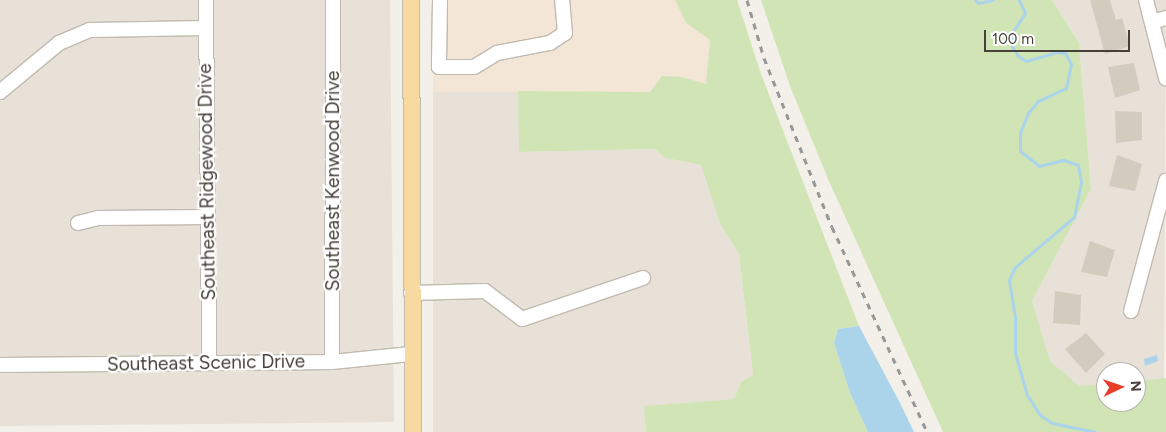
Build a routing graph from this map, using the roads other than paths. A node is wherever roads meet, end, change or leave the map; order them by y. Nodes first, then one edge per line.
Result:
1 (206, 0) edge
2 (333, 0) edge
3 (411, 0) edge
4 (440, 0) edge
5 (562, 0) edge
6 (1146, 0) edge
7 (1166, 18) edge
8 (1152, 22) junction
9 (206, 28) junction
10 (1161, 36) edge
11 (1166, 78) edge
12 (0, 92) edge
13 (1166, 181) edge
14 (208, 217) junction
15 (78, 224) dead end
16 (643, 278) dead end
17 (411, 294) junction
18 (1131, 311) dead end
19 (411, 354) junction
20 (332, 362) junction
21 (209, 363) junction
22 (0, 365) edge
23 (413, 432) edge

1 - 9 street, Southeast Ridgewood Drive
2 - 20 street, Southeast Kenwood Drive
3 - 17 main road
4 - 5 street
6 - 8 street
7 - 8 street
8 - 10 street
9 - 12 street
9 - 14 street, Southeast Ridgewood Drive
10 - 11 street
13 - 18 street
14 - 15 street
14 - 21 street, Southeast Ridgewood Drive
16 - 17 street
17 - 19 main road
19 - 20 street, Southeast Scenic Drive
19 - 23 main road
20 - 21 street, Southeast Scenic Drive
21 - 22 street, Southeast Scenic Drive

